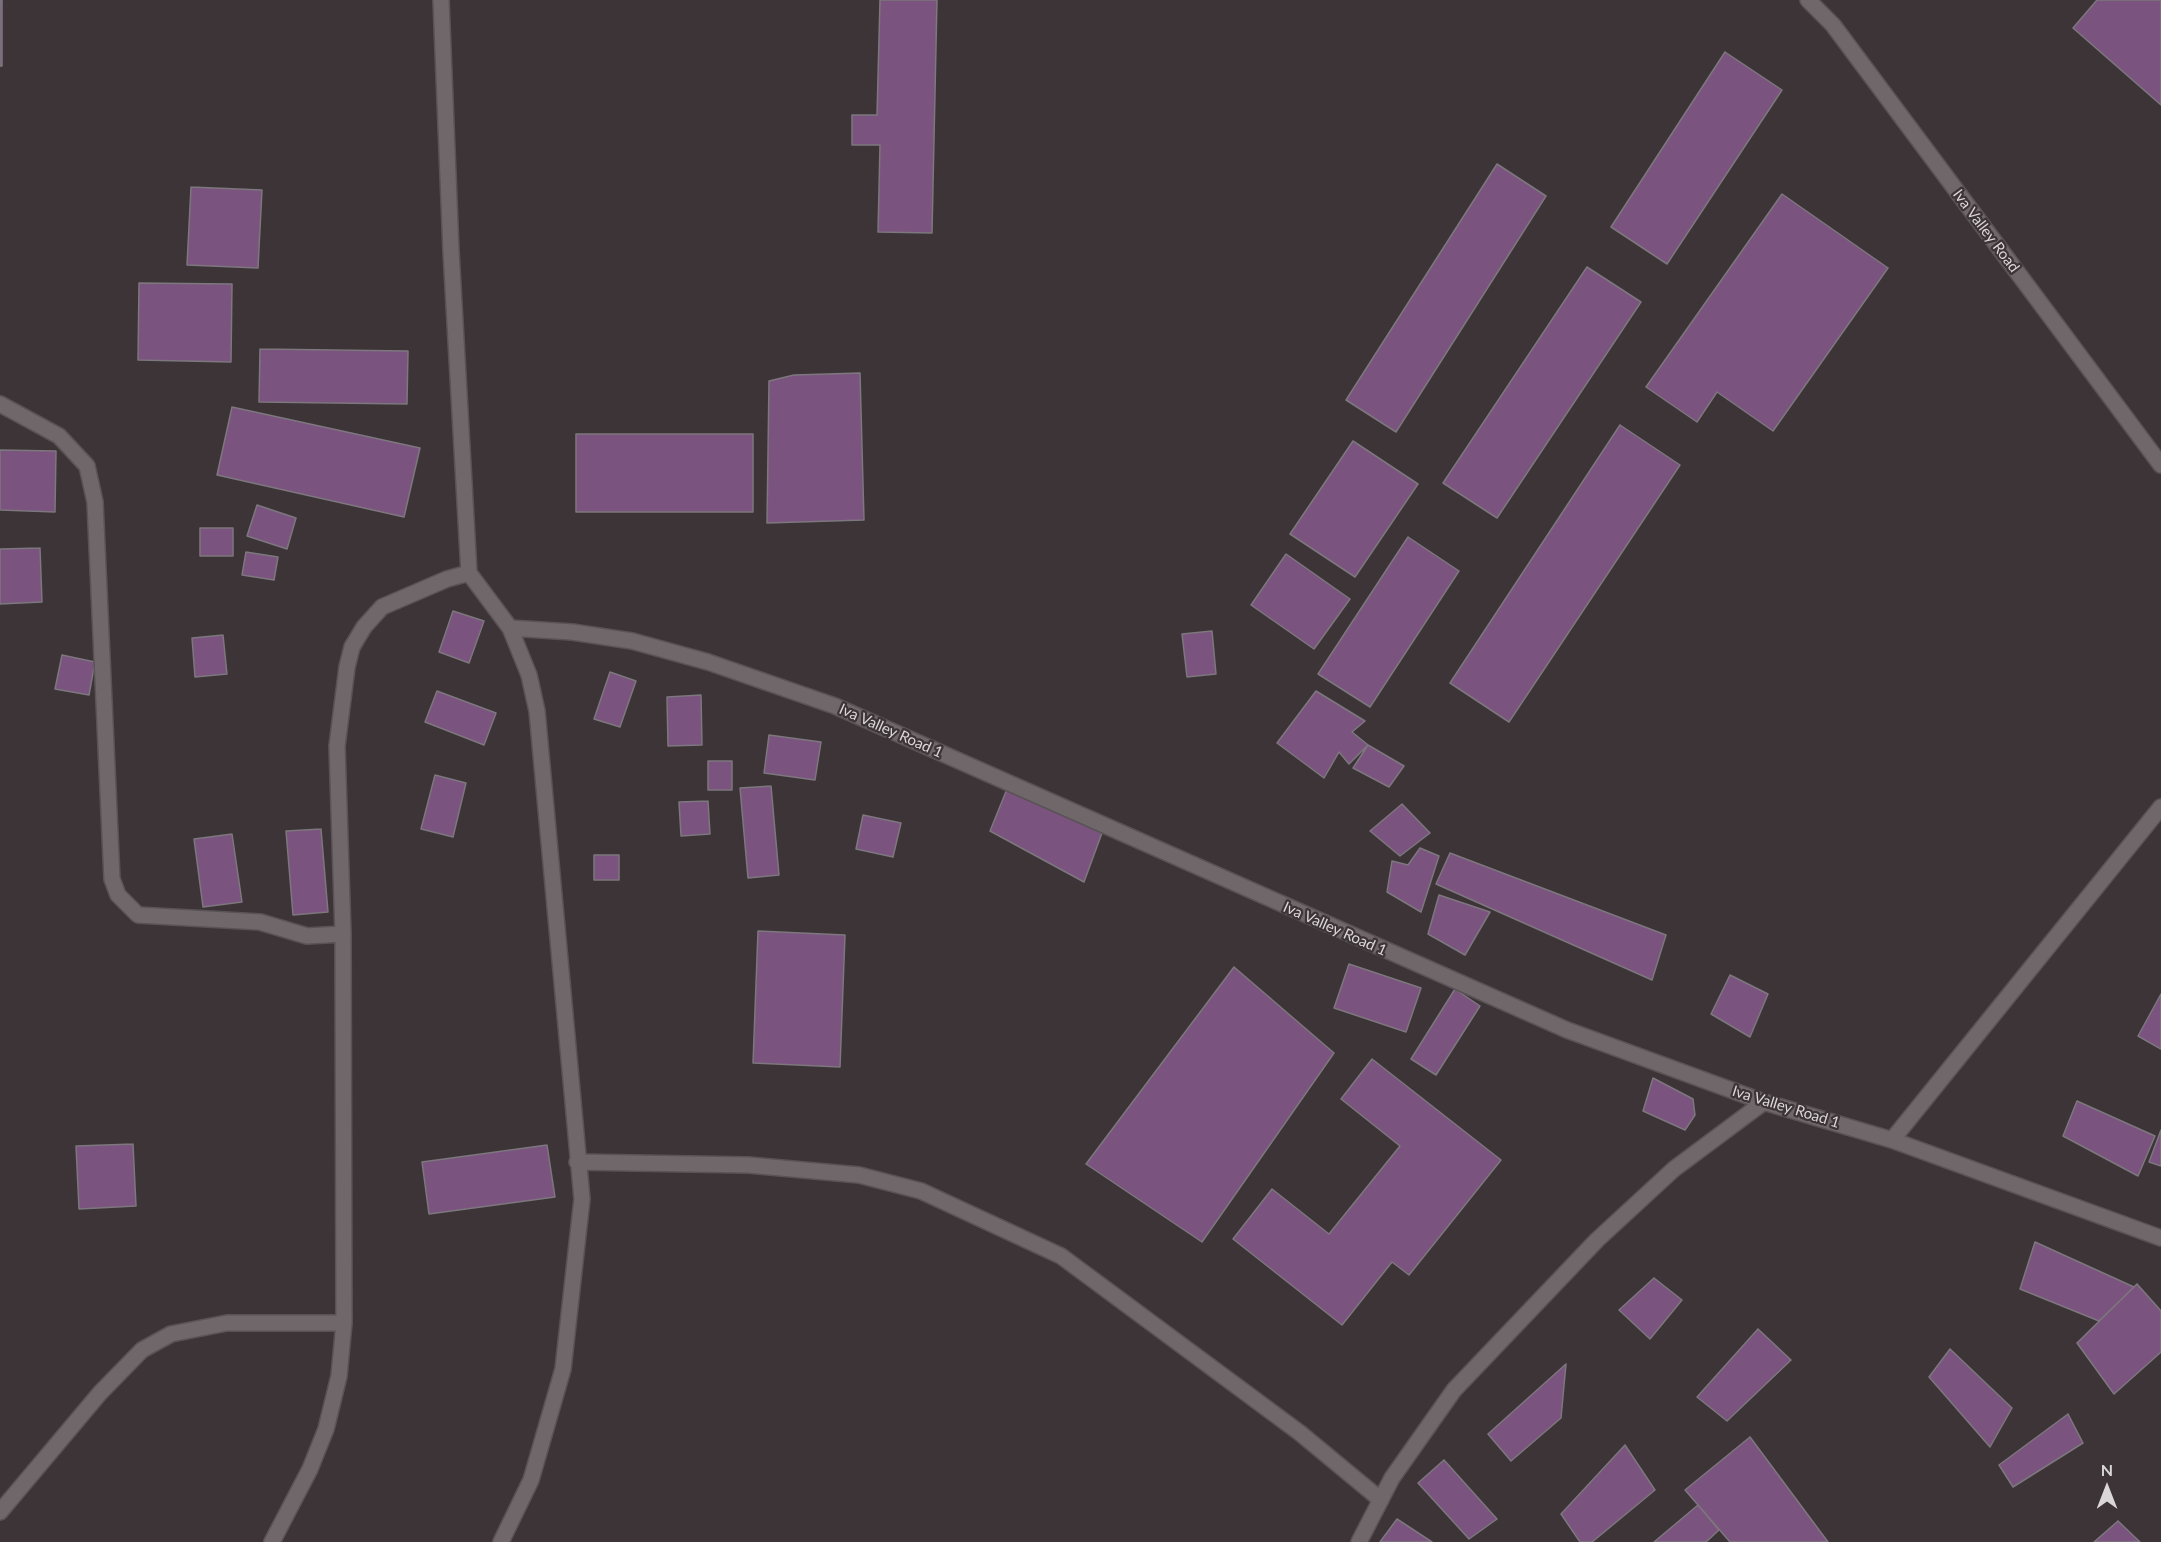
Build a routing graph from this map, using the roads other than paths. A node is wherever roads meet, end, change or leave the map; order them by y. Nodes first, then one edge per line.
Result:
1 (441, 0) edge
2 (1808, 0) edge
3 (0, 404) edge
4 (2161, 465) edge
5 (469, 573) junction
6 (510, 628) junction
7 (2161, 807) edge
8 (343, 934) junction
9 (1764, 1102) junction
10 (1892, 1140) junction
11 (577, 1162) junction
12 (2161, 1238) edge
13 (344, 1323) junction
14 (1381, 1500) junction
15 (0, 1512) edge
16 (272, 1542) edge
17 (501, 1542) edge
18 (1359, 1542) edge

1 - 5 street
2 - 4 street, Iva Valley Road
3 - 8 street
5 - 6 street
5 - 8 street
6 - 9 street, Iva Valley Road 1
6 - 11 street
7 - 10 street
8 - 13 street
9 - 10 street, Iva Valley Road 1
9 - 14 street
10 - 12 street, Iva Valley Road 1
11 - 14 street
11 - 17 street
13 - 15 street
13 - 16 street
14 - 18 street

